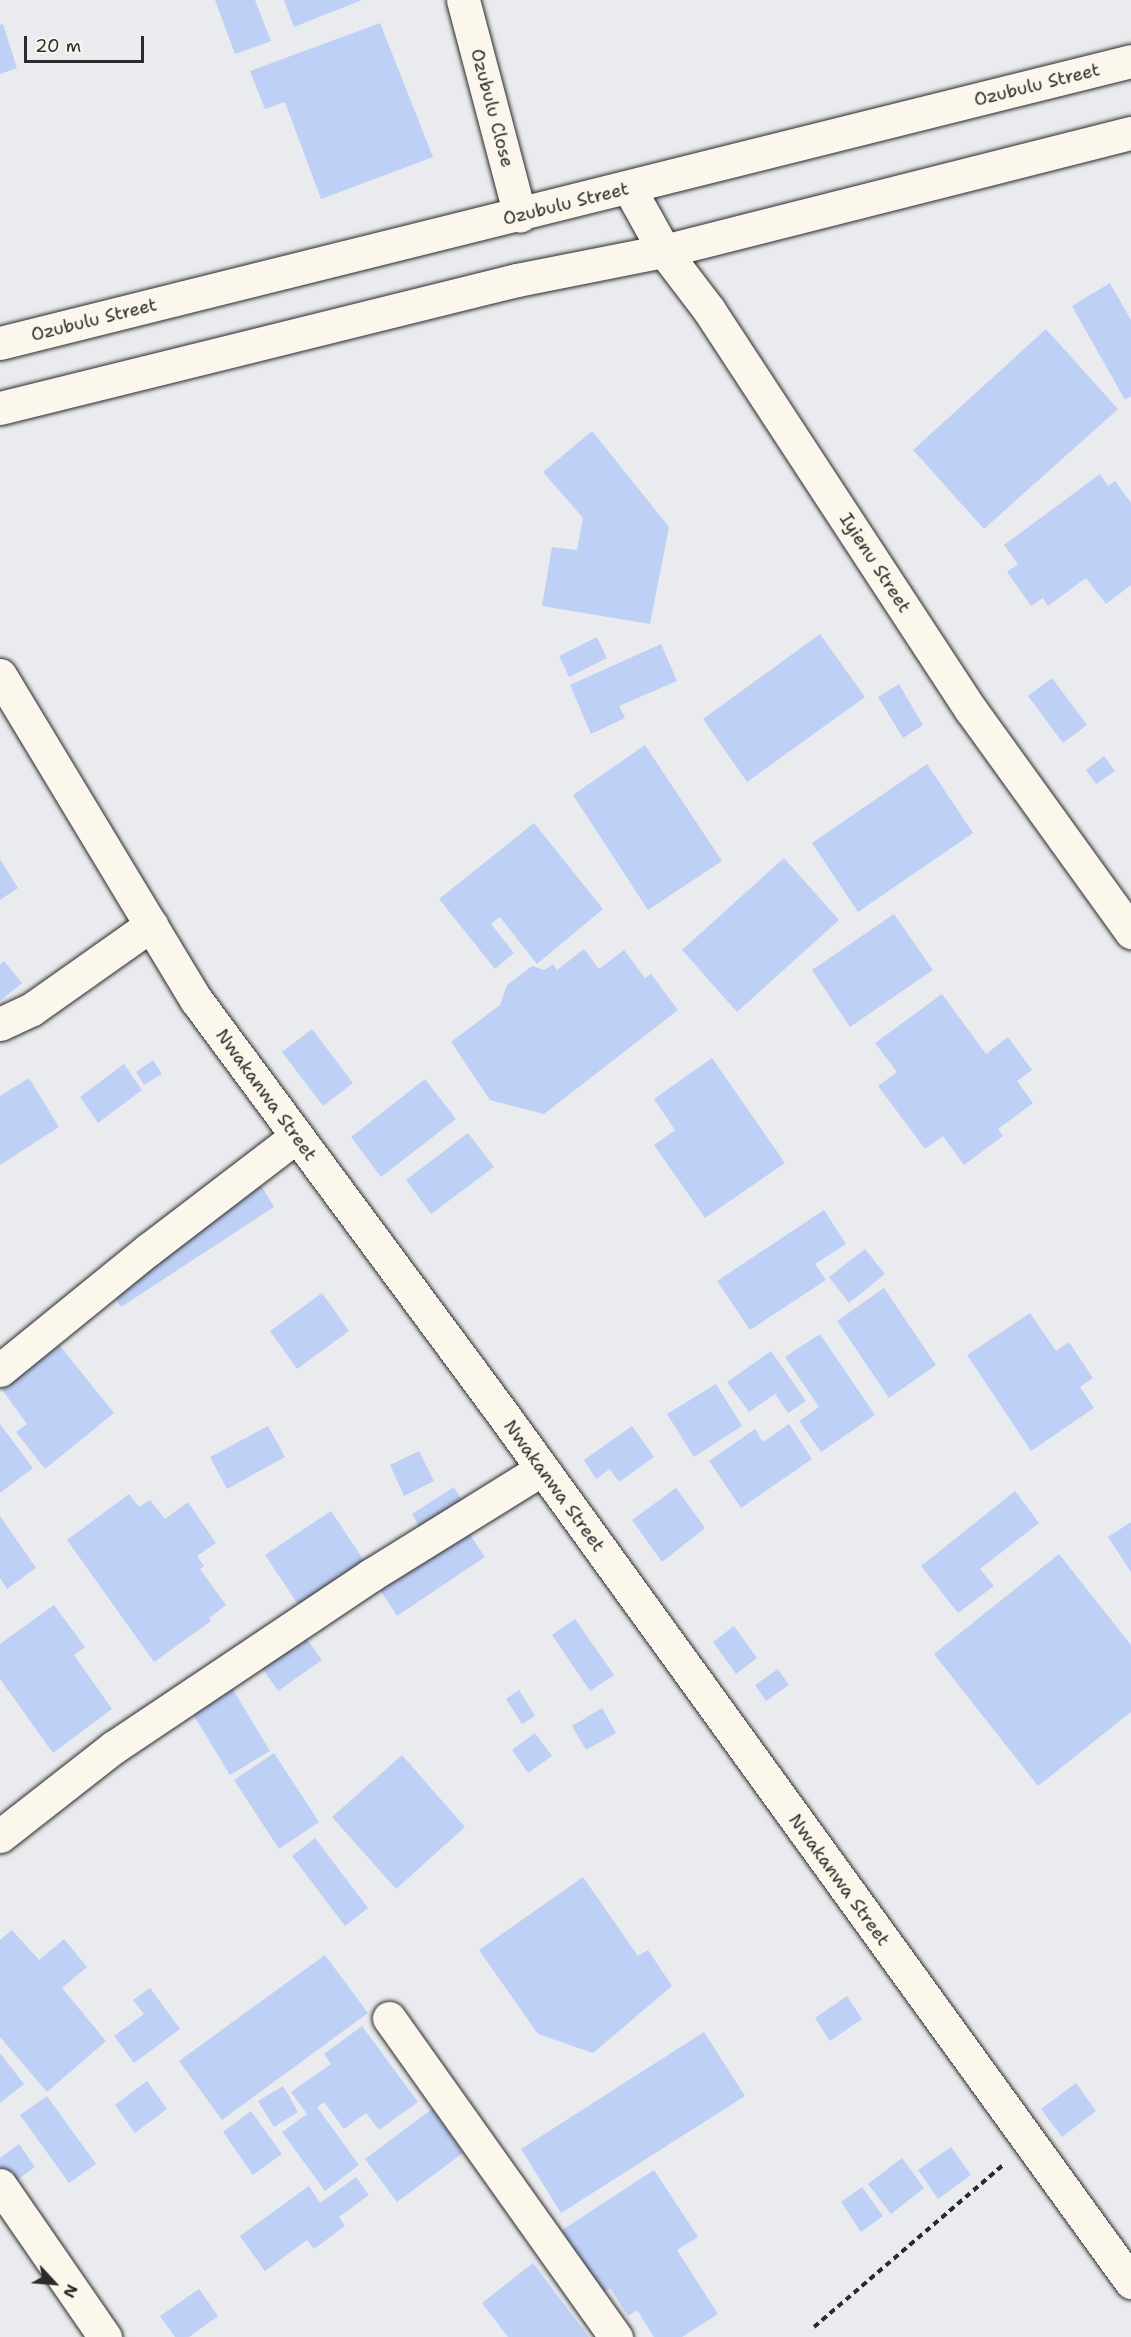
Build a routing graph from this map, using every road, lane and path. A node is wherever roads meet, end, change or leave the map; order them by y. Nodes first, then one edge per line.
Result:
1 (463, 0) edge
2 (1131, 61) edge
3 (1131, 133) edge
4 (629, 188) junction
5 (520, 216) junction
6 (664, 251) junction
7 (0, 343) edge
8 (0, 408) edge
9 (0, 675) edge
10 (150, 925) junction
11 (1131, 932) edge
12 (0, 1024) edge
13 (297, 1136) junction
14 (0, 1370) edge
15 (542, 1469) junction
16 (0, 1836) edge
17 (389, 2018) dead end
18 (1030, 2142) junction
19 (0, 2185) edge
20 (1131, 2282) edge
21 (814, 2327) dead end
22 (105, 2337) edge
23 (616, 2337) edge

1 - 5 street, Ozubulu Close
2 - 4 street, Ozubulu Street
3 - 6 street
4 - 5 street, Ozubulu Street
4 - 6 street, Iyienu Street
5 - 7 street, Ozubulu Street
6 - 8 street
6 - 11 street, Iyienu Street
9 - 10 street, Nwakanwa Street
10 - 12 street
10 - 13 street, Nwakanwa Street
13 - 14 street
13 - 15 street, Nwakanwa Street
15 - 16 street
15 - 18 street, Nwakanwa Street
17 - 23 street
18 - 20 street, Nwakanwa Street
18 - 21 path
19 - 22 street

